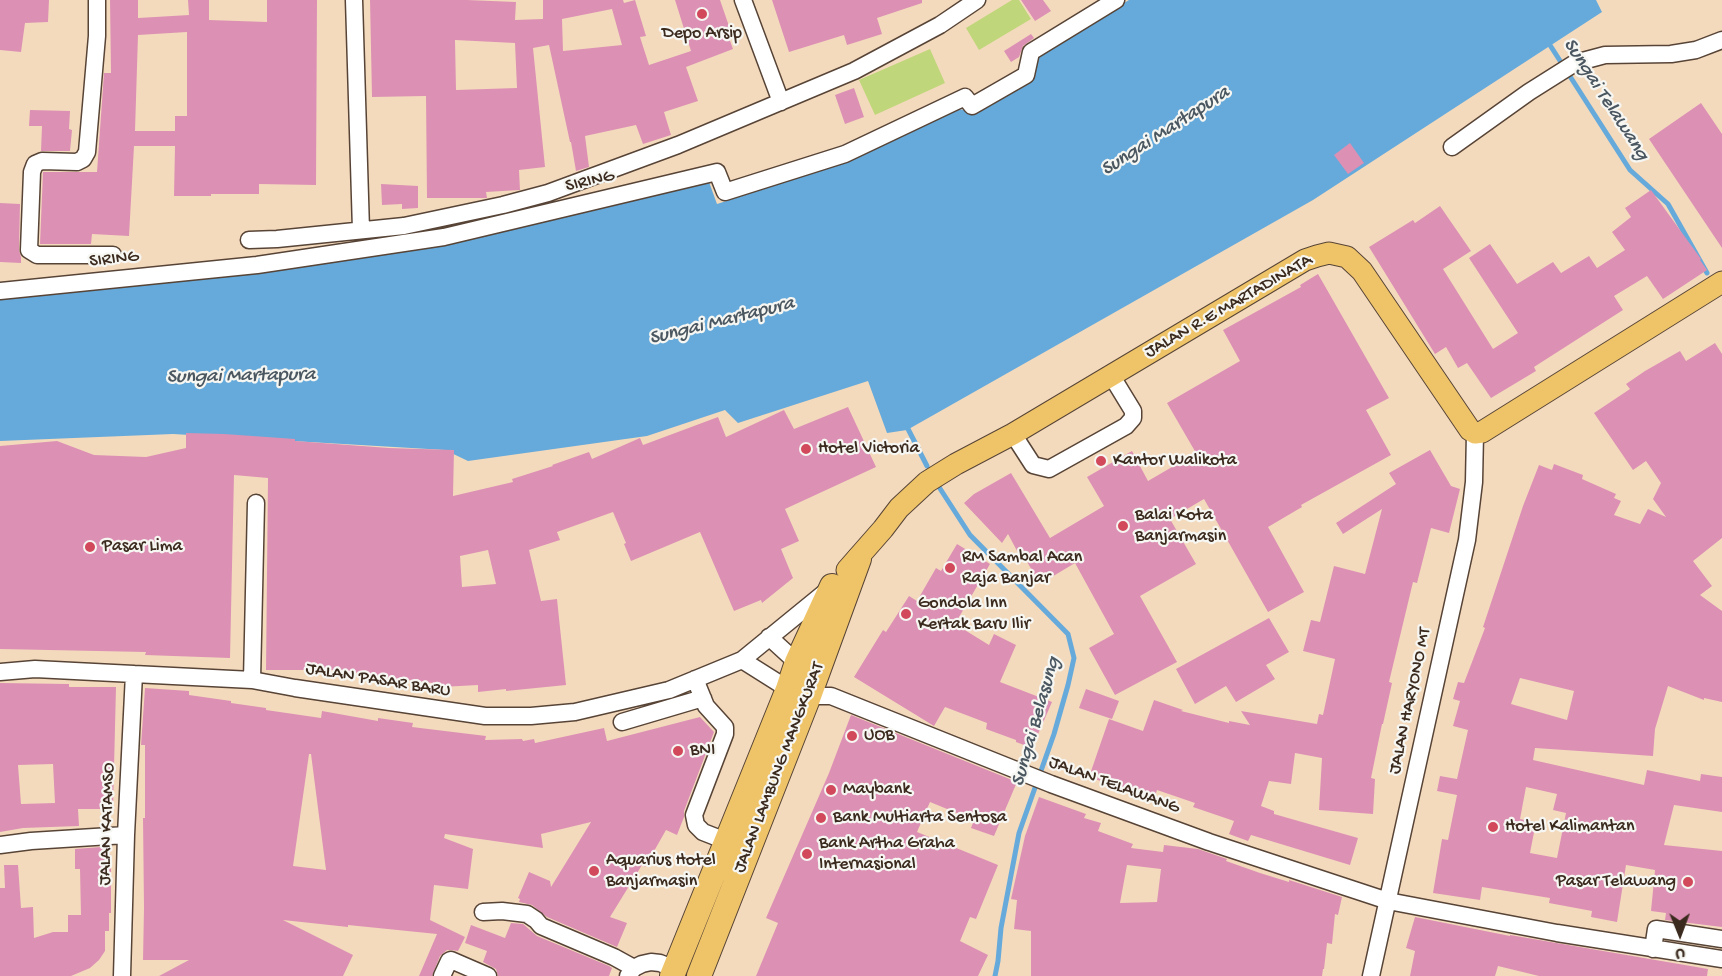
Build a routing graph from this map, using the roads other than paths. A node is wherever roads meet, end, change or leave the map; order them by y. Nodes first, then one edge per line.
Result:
1 (97, 0) edge
2 (354, 0) edge
3 (743, 0) edge
4 (977, 0) edge
5 (1116, 0) edge
6 (1722, 40) edge
7 (781, 102) junction
8 (1452, 147) dead end
9 (361, 230) junction
10 (249, 240) dead end
11 (113, 255) dead end
12 (1722, 282) edge
13 (0, 291) edge
14 (1111, 375) junction
15 (1475, 433) junction
16 (1013, 434) junction
17 (256, 503) dead end
18 (858, 559) junction
19 (832, 586) junction
20 (769, 637) junction
21 (742, 660) junction
22 (796, 662) junction
23 (0, 672) edge
24 (134, 674) junction
25 (695, 679) junction
26 (252, 680) junction
27 (811, 690) junction
28 (702, 698) junction
29 (622, 722) dead end
30 (126, 835) junction
31 (726, 841) junction
32 (0, 845) edge
33 (1388, 901) junction
34 (483, 912) dead end
35 (1722, 939) edge
36 (1653, 948) junction
37 (1722, 959) edge
38 (631, 972) edge
39 (673, 972) edge
40 (122, 976) edge
41 (442, 976) edge
42 (488, 976) edge
43 (699, 976) edge
44 (1371, 976) edge

1 - 11 street
2 - 9 street
3 - 7 street
4 - 7 street
5 - 13 street, SIRING
6 - 8 street
7 - 9 street
9 - 10 street
12 - 15 main road
14 - 15 main road, JALAN R.E MARTADINATA
14 - 16 main road, JALAN R.E MARTADINATA
14 - 16 street
15 - 33 street, JALAN HARYONO MT
16 - 18 main road, JALAN R.E MARTADINATA
17 - 26 street
18 - 19 main road, JALAN R.E MARTADINATA
18 - 27 highway, JALAN LAMBUNG MANGKURAT
19 - 20 street, JALAN R.E MARTADINATA
19 - 22 highway, JALAN LAMBUNG MANGKURAT
20 - 21 street, JALAN R.E MARTADINATA
20 - 22 street
21 - 25 street, JALAN PASAR BARU
21 - 27 street, JALAN TELAWANG
22 - 27 highway, JALAN LAMBUNG MANGKURAT
23 - 24 street, JALAN PASAR BARU
24 - 26 street, JALAN PASAR BARU
24 - 30 street, JALAN KATAMSO
25 - 26 street, JALAN PASAR BARU
25 - 28 street
27 - 31 highway, JALAN LAMBUNG MANGKURAT
27 - 33 street, JALAN TELAWANG
27 - 43 highway, JALAN LAMBUNG MANGKURAT
28 - 29 street
28 - 31 street
30 - 32 street
30 - 40 street, JALAN KATAMSO
31 - 39 highway, JALAN LAMBUNG MANGKURAT
33 - 36 street, JALAN TELAWANG
33 - 44 street, JALAN HARYONO MT
34 - 38 street
35 - 36 street
36 - 37 street, JALAN TELAWANG
38 - 39 street
41 - 42 street

